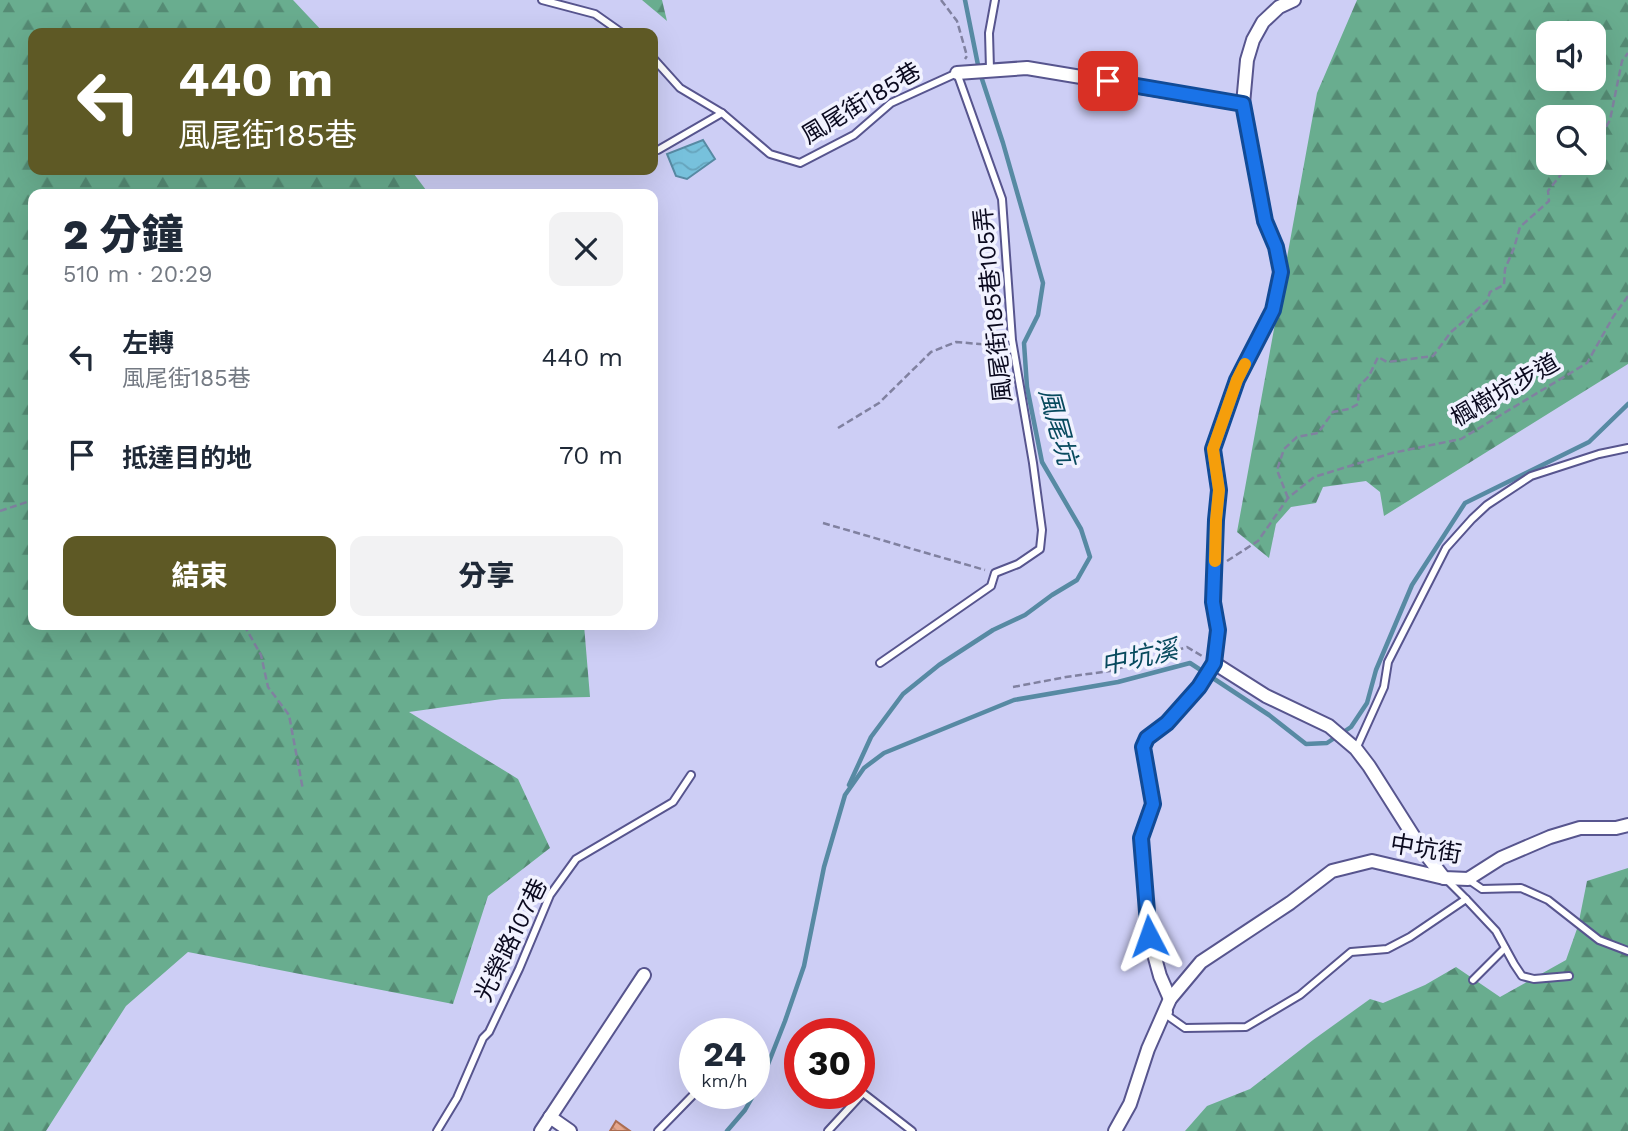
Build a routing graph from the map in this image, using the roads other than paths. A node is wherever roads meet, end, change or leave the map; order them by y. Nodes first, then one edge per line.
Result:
1 (542, 0) edge
2 (995, 0) edge
3 (1294, 0) edge
4 (615, 28) edge
5 (658, 64) edge
6 (990, 69) junction
7 (957, 73) junction
8 (1243, 104) junction
9 (722, 113) junction
10 (658, 150) dead end
11 (1628, 448) edge
12 (880, 663) dead end
13 (1214, 663) junction
14 (1356, 749) junction
15 (691, 775) dead end
16 (1628, 825) edge
17 (1444, 878) junction
18 (1468, 878) junction
19 (1466, 899) junction
20 (1505, 948) junction
21 (1628, 951) edge
22 (644, 975) dead end
23 (1569, 976) dead end
24 (1473, 980) dead end
25 (1170, 999) junction
26 (679, 1109) edge
27 (550, 1117) junction
28 (438, 1131) edge
29 (541, 1131) edge
30 (570, 1131) edge
31 (658, 1131) edge
32 (828, 1131) edge
33 (912, 1131) edge
34 (1115, 1131) edge

1 - 4 lane
2 - 6 lane
3 - 8 street
5 - 9 lane, 風尾街185巷
6 - 7 street
6 - 8 street
7 - 9 lane, 風尾街185巷
7 - 12 lane, 風尾街185巷105弄
8 - 13 street
9 - 10 lane
11 - 14 lane
13 - 14 street
13 - 25 street
14 - 17 street
15 - 28 lane, 光榮路107巷
16 - 18 street, 中坑街
17 - 18 street, 中坑街
17 - 19 lane
17 - 25 street, 中坑街
18 - 21 lane
19 - 20 lane
19 - 25 lane
20 - 23 lane
20 - 24 lane
22 - 27 street
25 - 34 street, 中坑街
26 - 31 lane
27 - 29 street
27 - 30 street
32 - 33 lane

